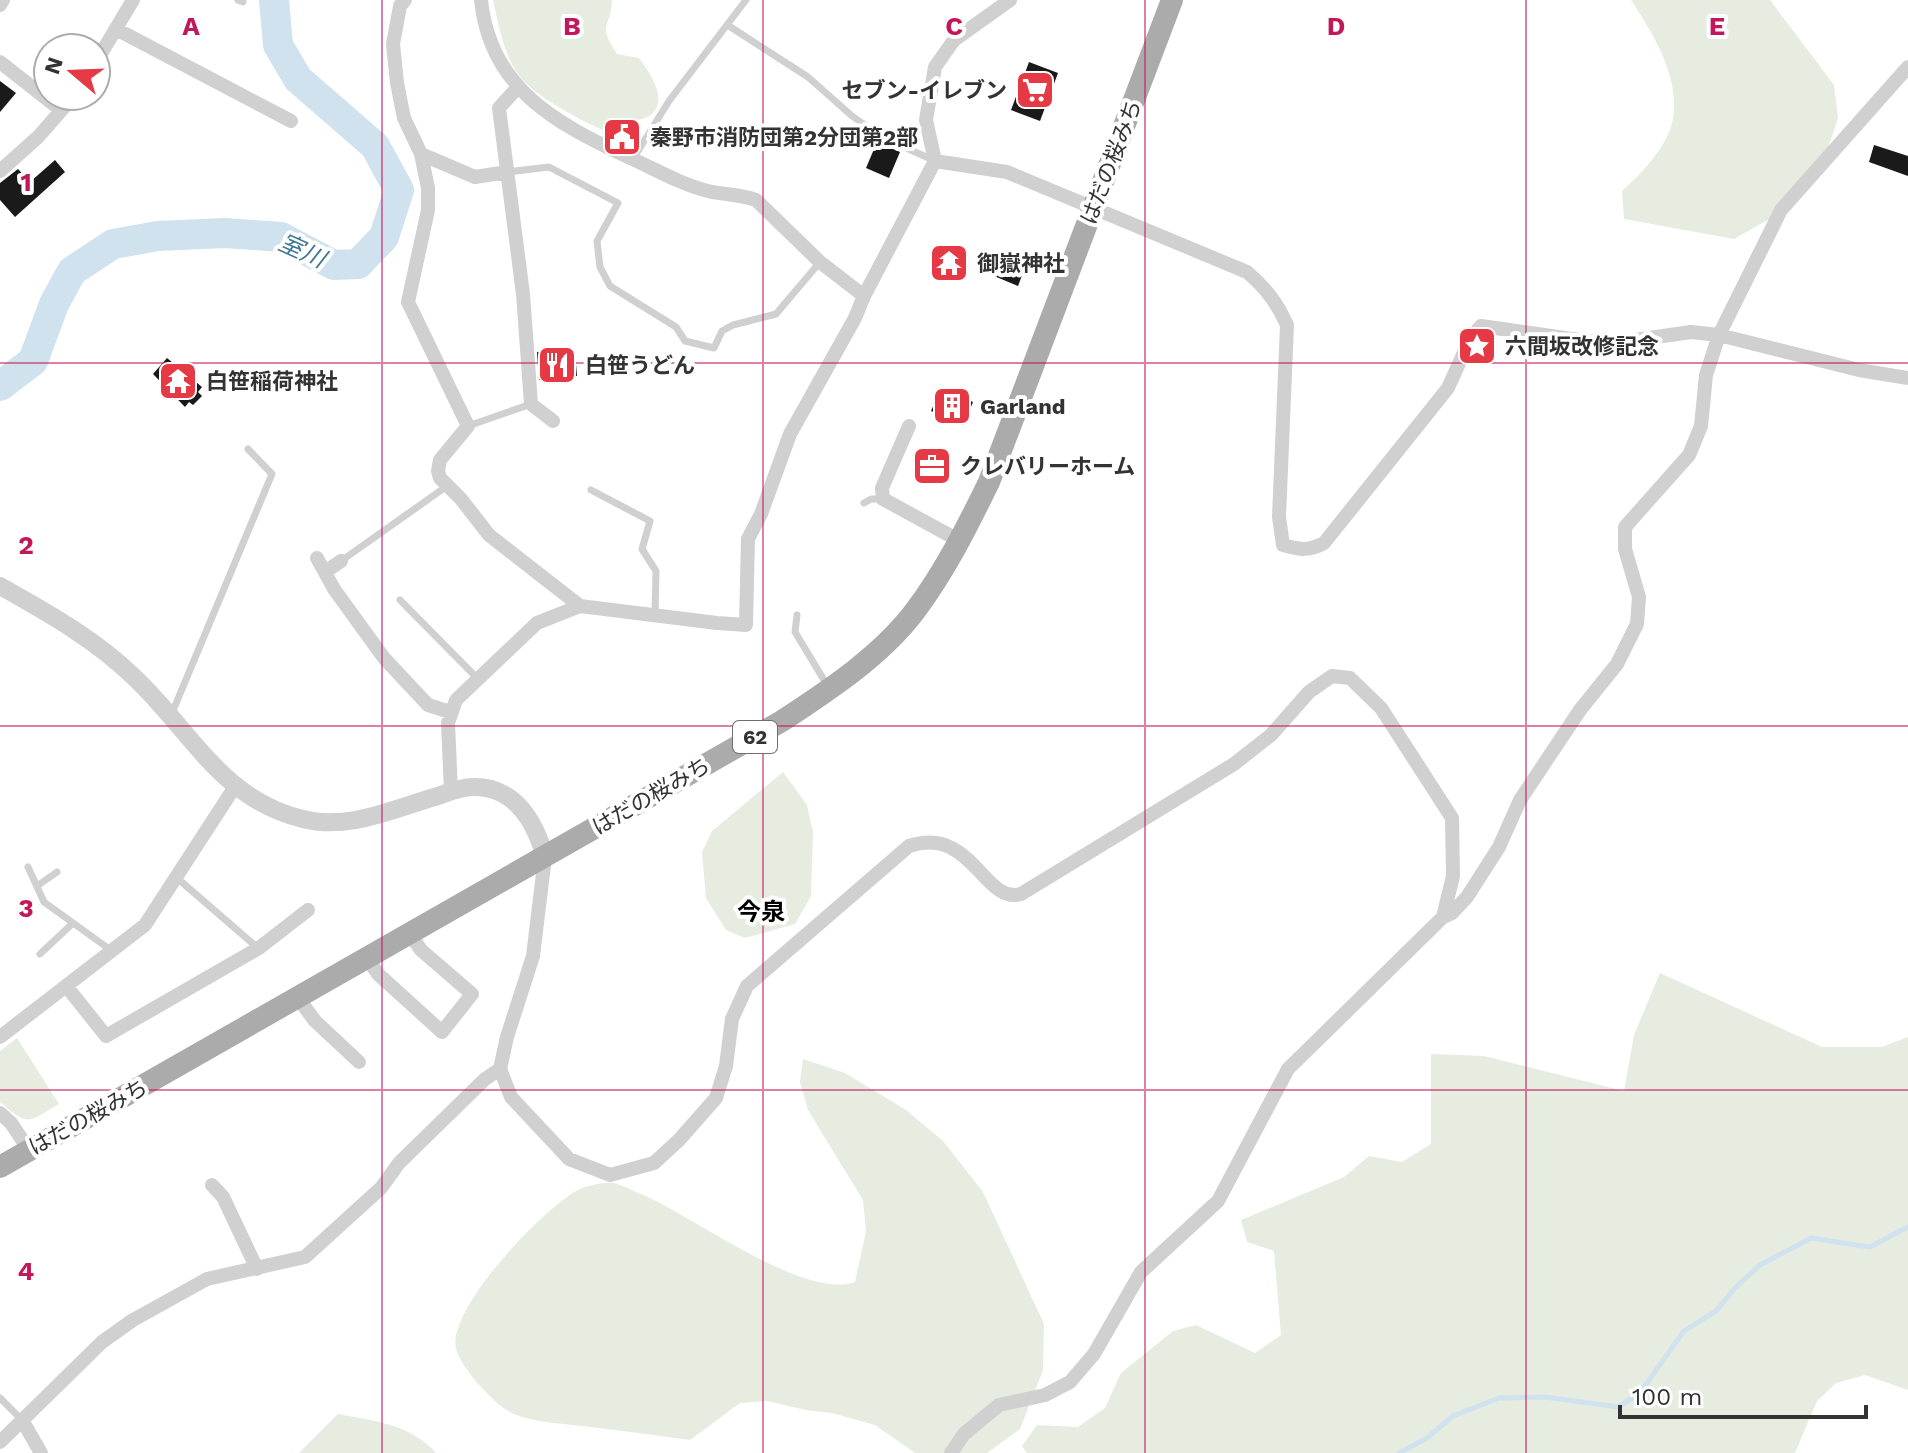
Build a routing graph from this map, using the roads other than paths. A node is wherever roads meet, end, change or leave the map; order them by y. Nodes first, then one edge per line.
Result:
1 (3, 0) edge
2 (133, 0) edge
3 (405, 0) edge
4 (481, 0) edge
5 (746, 0) edge
6 (1010, 0) edge
7 (1172, 0) edge
8 (0, 5) edge
9 (729, 26) junction
10 (116, 29) junction
11 (112, 36) edge
12 (0, 62) edge
13 (1908, 67) edge
14 (32, 87) edge
15 (517, 88) junction
16 (59, 112) edge
17 (291, 121) dead end
18 (421, 154) junction
19 (633, 159) junction
20 (935, 161) junction
21 (0, 171) edge
22 (507, 172) junction
23 (1094, 208) junction
24 (820, 262) junction
25 (864, 296) junction
26 (1719, 335) junction
27 (1908, 378) edge
28 (531, 404) junction
29 (553, 421) dead end
30 (468, 426) junction
31 (909, 426) dead end
32 (248, 449) dead end
33 (447, 485) junction
34 (591, 490) dead end
35 (883, 499) junction
36 (864, 503) dead end
37 (960, 541) junction
38 (317, 558) dead end
39 (341, 561) joint
40 (325, 572) junction
41 (0, 586) edge
42 (400, 600) dead end
43 (580, 606) junction
44 (655, 614) junction
45 (797, 615) dead end
46 (477, 678) junction
47 (830, 690) junction
48 (450, 712) junction
49 (171, 717) junction
50 (234, 788) junction
51 (451, 792) junction
52 (545, 857) junction
53 (28, 867) dead end
54 (57, 872) dead end
55 (175, 877) junction
56 (37, 886) junction
57 (308, 910) dead end
58 (1443, 917) junction
59 (73, 923) junction
60 (410, 934) junction
61 (259, 948) junction
62 (112, 951) junction
63 (40, 954) dead end
64 (368, 959) junction
65 (67, 987) junction
66 (298, 998) junction
67 (2, 1032) edge
68 (359, 1062) dead end
69 (500, 1069) junction
70 (0, 1113) edge
71 (29, 1150) junction
72 (0, 1167) edge
73 (212, 1185) dead end
74 (257, 1269) junction
75 (0, 1398) edge
76 (22, 1420) junction
77 (0, 1442) edge
78 (41, 1453) edge
79 (951, 1453) edge

1 - 8 street
2 - 10 street
3 - 18 street
4 - 15 street
5 - 9 lane
6 - 20 street
7 - 23 main road, はだの桜みち / 62
9 - 19 lane
9 - 20 lane
10 - 11 street
10 - 17 street
12 - 14 street
13 - 26 street
15 - 19 street
15 - 22 street
16 - 21 street
18 - 22 street
18 - 30 street
19 - 24 street
20 - 23 street
20 - 25 street
22 - 24 lane
22 - 28 street
23 - 26 street
23 - 37 main road, はだの桜みち / 62
24 - 25 street
25 - 44 street
26 - 27 street
26 - 58 street
28 - 29 street
28 - 30 lane
30 - 33 street
31 - 35 street
32 - 49 lane
33 - 39 lane
33 - 43 street
34 - 44 lane
35 - 36 lane
35 - 37 street
37 - 47 main road, はだの桜みち / 62
38 - 40 street
39 - 40 street
40 - 48 street
41 - 49 street
42 - 46 lane
43 - 44 street
43 - 46 street
45 - 47 lane
46 - 48 street
47 - 52 main road, はだの桜みち / 62
48 - 51 street
49 - 50 street
50 - 51 street
50 - 55 street
51 - 52 street
52 - 60 main road, はだの桜みち / 62
52 - 69 street
53 - 56 lane
54 - 56 lane
55 - 61 lane
55 - 62 street
56 - 59 lane
57 - 61 street
58 - 69 street
58 - 79 street
59 - 62 lane
59 - 63 lane
60 - 64 main road, はだの桜みち / 62
60 - 64 street
61 - 65 street
62 - 65 street
64 - 66 main road, はだの桜みち / 62
65 - 67 street
66 - 68 street
66 - 71 main road, はだの桜みち / 62
69 - 74 street
70 - 71 street
71 - 72 main road, はだの桜みち / 62
73 - 74 street
74 - 76 street
75 - 76 lane
76 - 77 street
76 - 78 street

